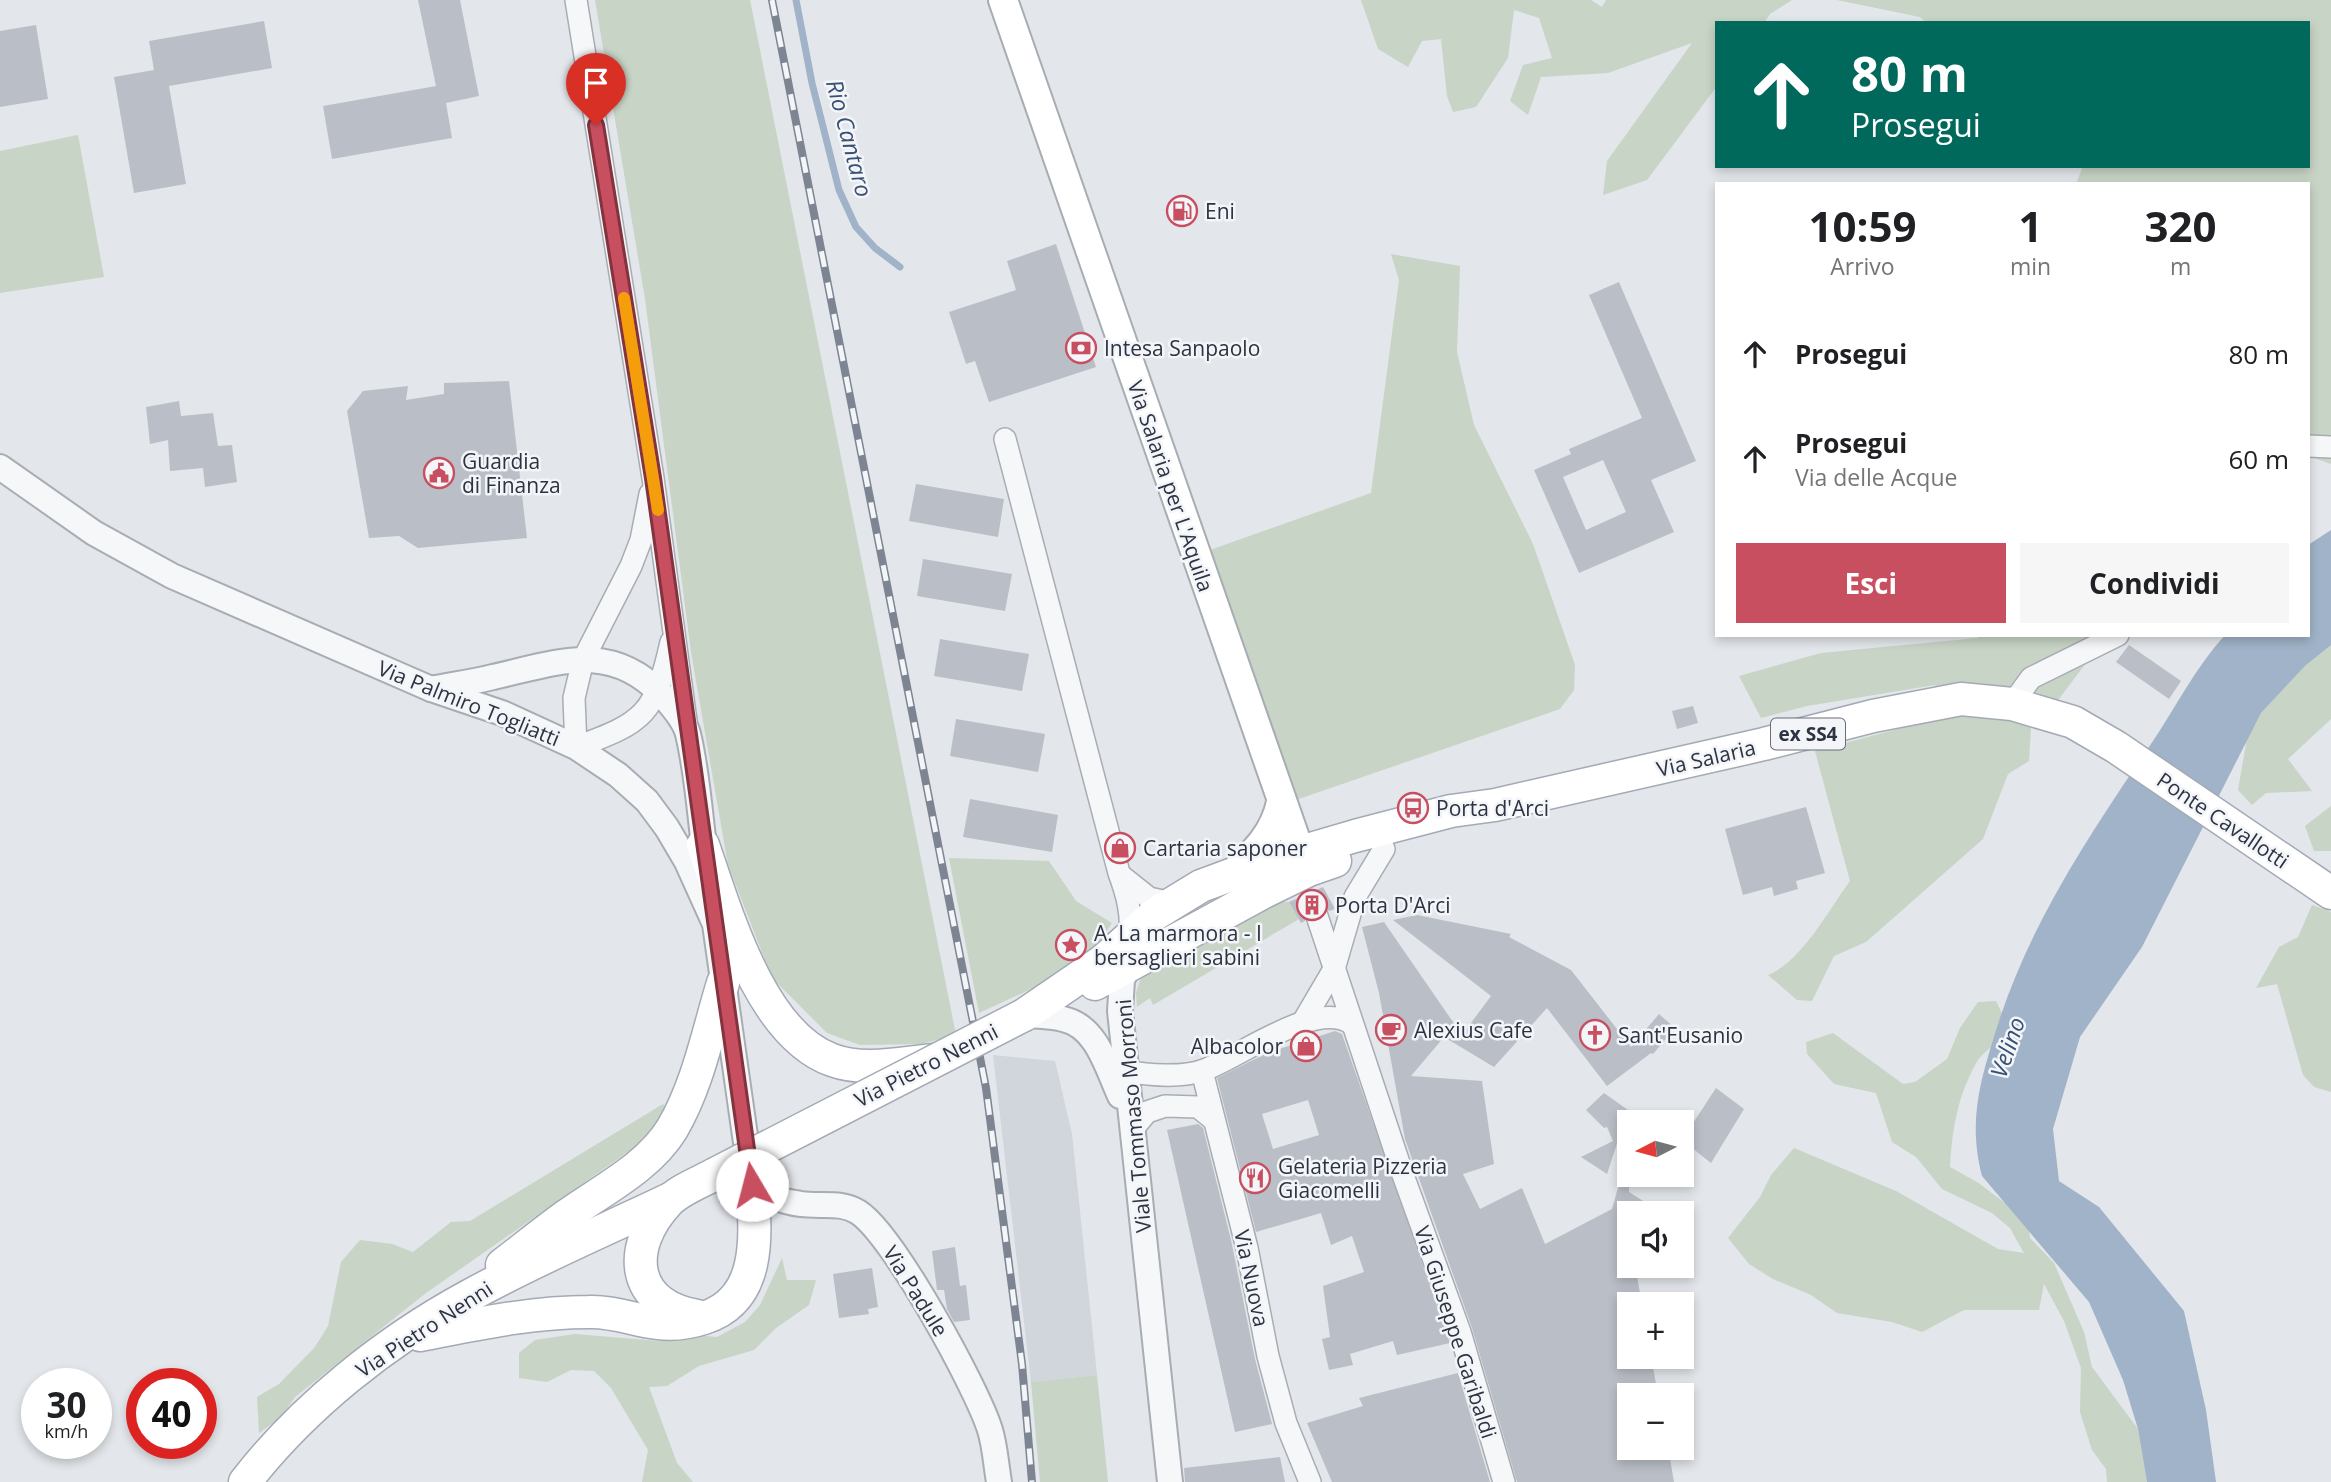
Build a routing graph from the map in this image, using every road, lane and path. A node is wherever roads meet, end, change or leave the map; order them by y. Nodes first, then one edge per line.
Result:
1 (576, 0) edge
2 (1003, 0) edge
3 (1005, 439) dead end
4 (2310, 446) edge
5 (2331, 447) edge
6 (0, 467) edge
7 (653, 478) junction
8 (674, 630) junction
9 (2114, 637) edge
10 (583, 660) junction
11 (431, 690) junction
12 (657, 690) junction
13 (2012, 704) junction
14 (688, 732) junction
15 (576, 747) junction
16 (2116, 747) joint
17 (1281, 802) junction
18 (1495, 805) junction
19 (703, 845) junction
20 (1384, 849) junction
21 (1312, 870) junction
22 (1119, 873) junction
23 (1232, 875) junction
24 (2331, 893) edge
25 (1163, 909) junction
26 (1317, 916) tunnel mouth
27 (715, 924) junction
28 (1130, 951) junction
29 (1334, 969) junction
30 (723, 983) junction
31 (1081, 991) junction
32 (1120, 1006) junction
33 (1024, 1015) junction
34 (1304, 1020) junction
35 (1352, 1024) junction
36 (934, 1060) junction
37 (1125, 1071) junction
38 (1202, 1072) junction
39 (1214, 1120) junction
40 (1131, 1124) junction
41 (752, 1185) junction
42 (670, 1199) junction
43 (468, 1296) junction
44 (705, 1318) junction
45 (402, 1339) junction
46 (245, 1482) edge
47 (999, 1482) edge
48 (1170, 1482) edge
49 (1310, 1482) edge
50 (1504, 1482) edge

1 - 7 street
2 - 17 main road, Via Salaria per L'Aquila
3 - 22 street
4 - 5 street
6 - 11 street, Via Palmiro Togliatti
7 - 8 street
7 - 10 street
8 - 12 street
8 - 14 street
9 - 13 street
10 - 11 street
10 - 12 street
10 - 15 street
11 - 15 street, Via Palmiro Togliatti
12 - 14 street
12 - 15 street
13 - 16 main road, Via Salaria / ex SS4
13 - 18 main road, Via Salaria / ex SS4
14 - 19 street
15 - 27 street, Via Palmiro Togliatti
16 - 24 main road, Ponte Cavallotti
17 - 21 main road, Via Salaria per L'Aquila
17 - 23 main road
18 - 20 main road, Via Salaria / ex SS4
18 - 21 main road, Via Salaria / ex SS4
19 - 27 street
19 - 36 main road
20 - 21 main road, Via Salaria / ex SS4
20 - 29 street
21 - 23 main road
21 - 28 main road
22 - 25 street
22 - 28 street
23 - 25 main road
25 - 28 main road
26 - 29 street, Via Giuseppe Garibaldi
27 - 30 street, Via Palmiro Togliatti
28 - 31 main road
28 - 32 street, Viale Tommaso Morroni
28 - 33 main road
29 - 34 street
29 - 35 street, Via Giuseppe Garibaldi
30 - 41 street, Via Palmiro Togliatti
30 - 43 main road
31 - 32 street
31 - 33 main road
32 - 37 street, Viale Tommaso Morroni
33 - 36 main road, Via Pietro Nenni, bridge
33 - 40 street
34 - 35 street
34 - 38 street
35 - 50 street, Via Giuseppe Garibaldi
36 - 42 main road, Via Pietro Nenni, bridge
37 - 38 street
37 - 40 street, Viale Tommaso Morroni
38 - 39 street, Via Nuova
39 - 40 street
39 - 49 street, Via Nuova
40 - 48 street, Viale Tommaso Morroni
41 - 44 main road
41 - 47 street, Via Padule
42 - 43 main road, Via Pietro Nenni
42 - 44 main road
43 - 45 main road, Via Pietro Nenni
44 - 45 main road
45 - 46 main road, Via Pietro Nenni

